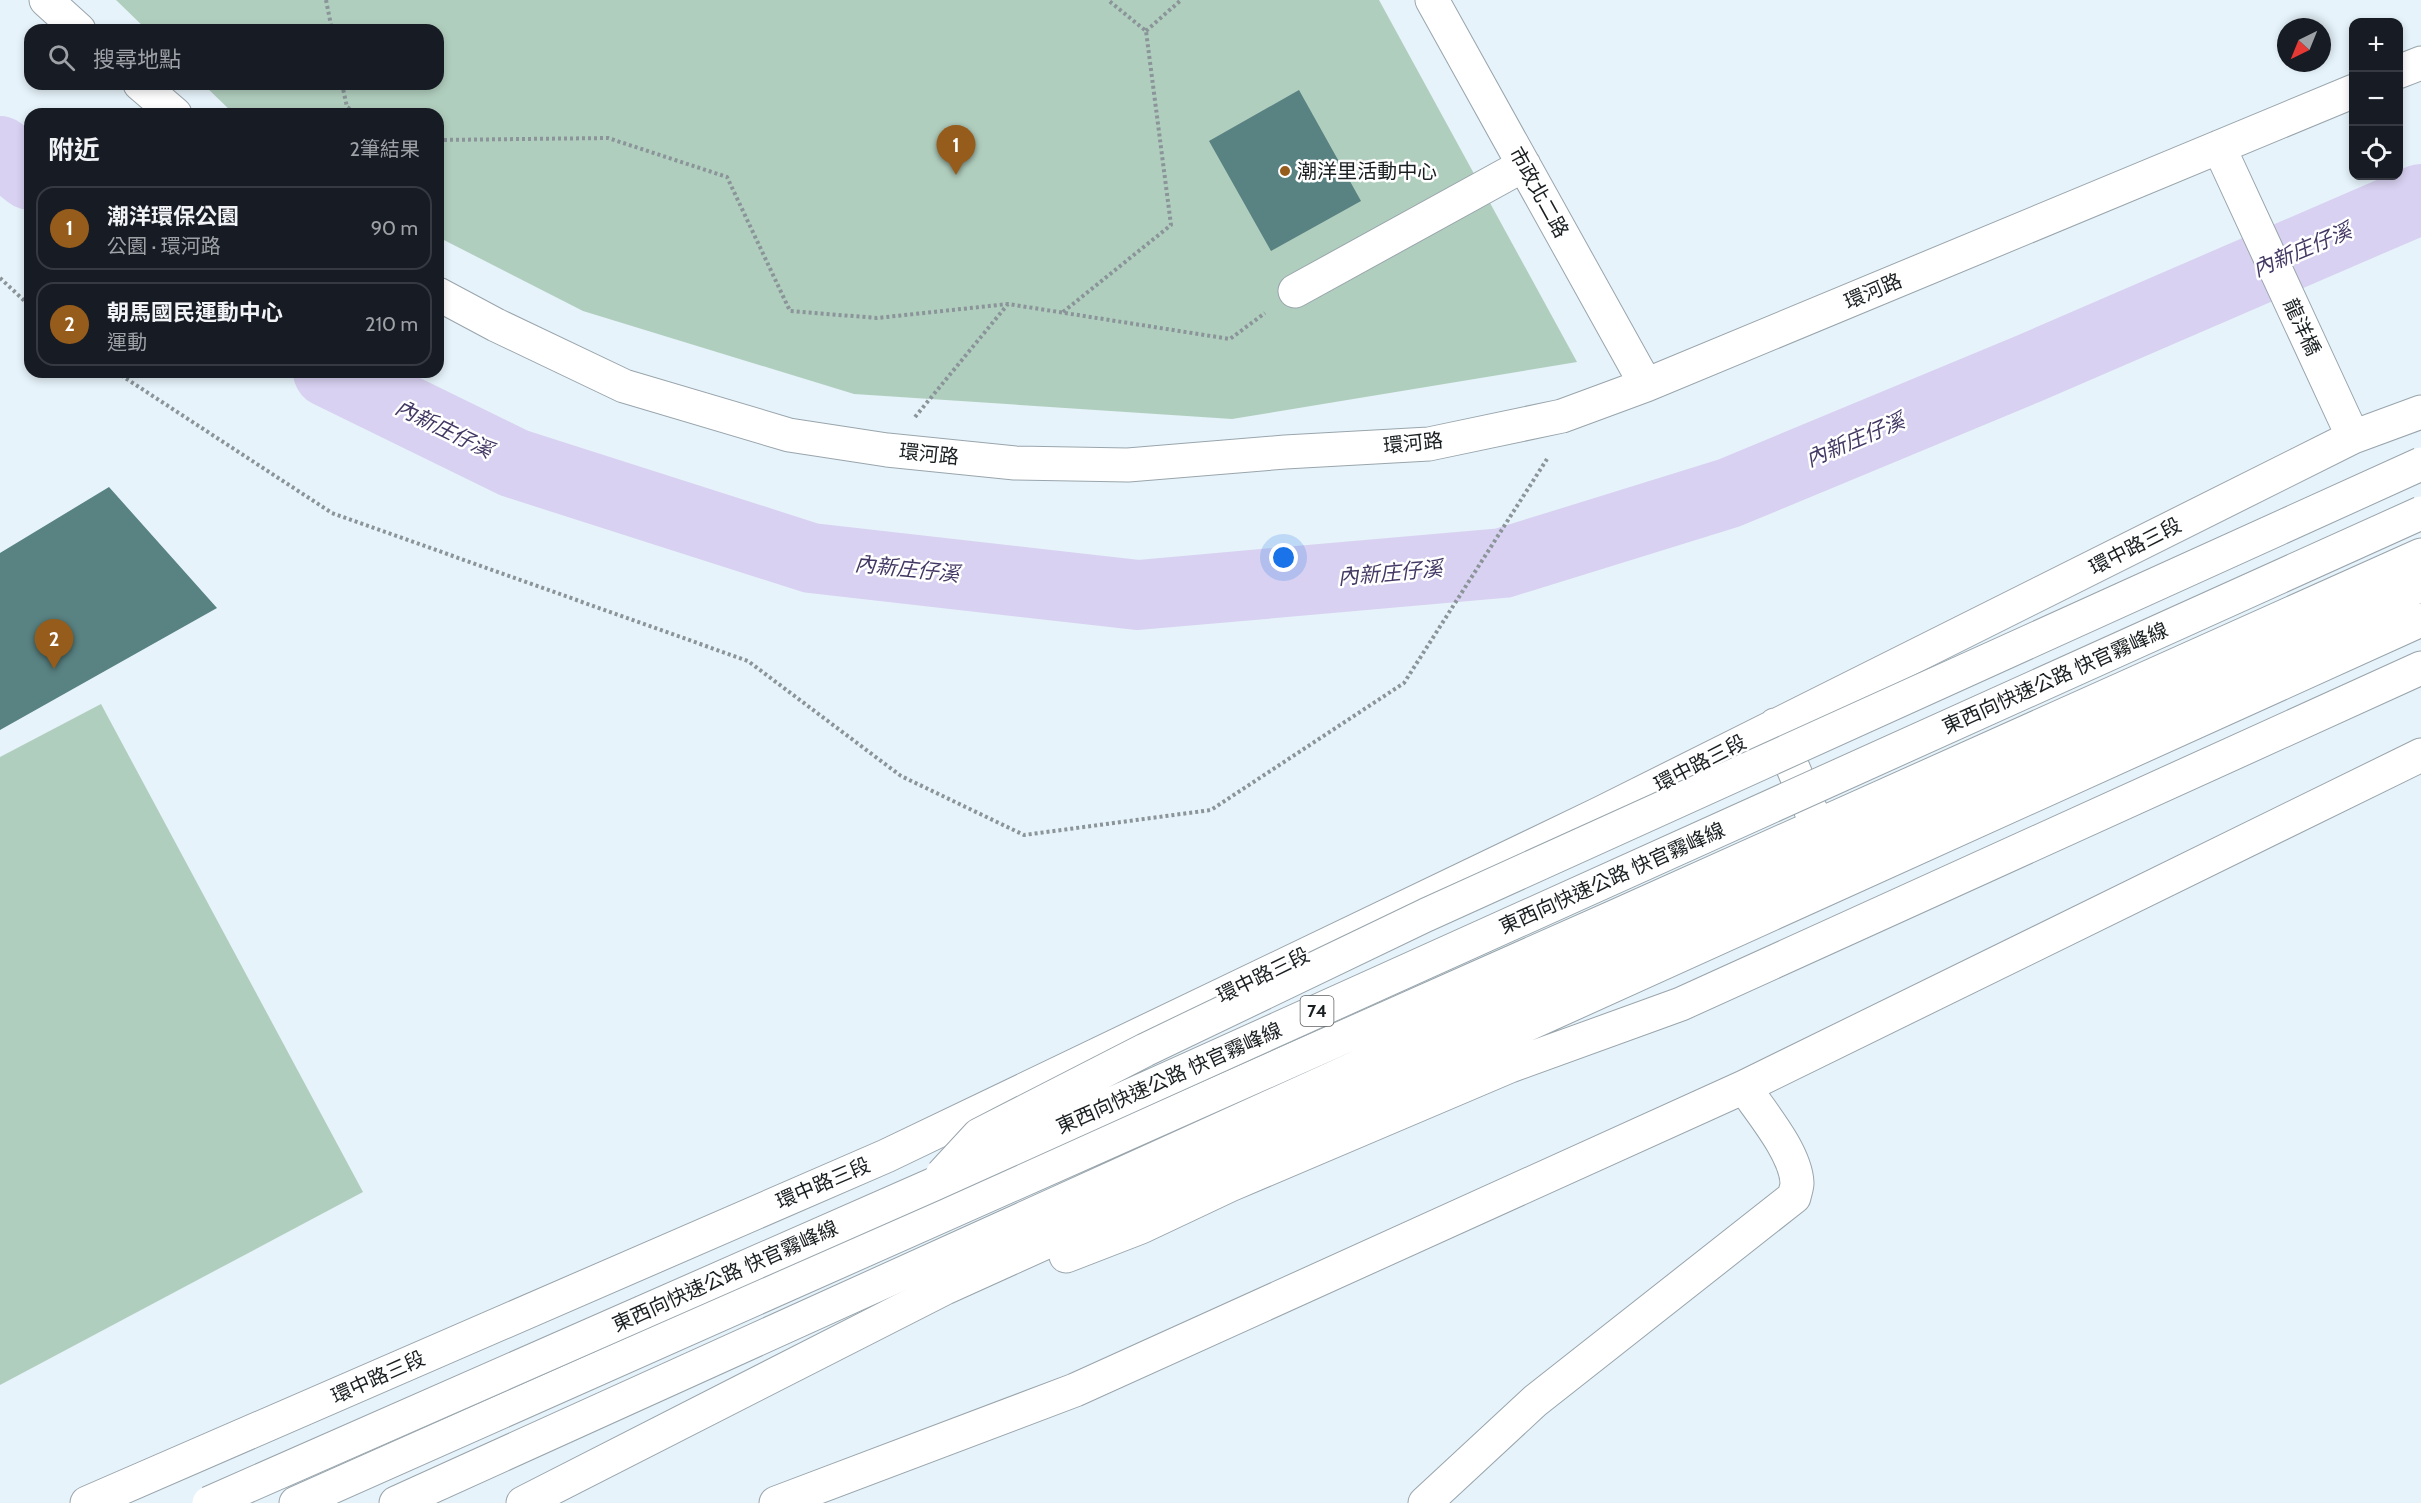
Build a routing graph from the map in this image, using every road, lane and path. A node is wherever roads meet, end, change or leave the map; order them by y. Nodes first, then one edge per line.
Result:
1 (46, 0) edge
2 (326, 0) edge
3 (1108, 0) edge
4 (1181, 0) edge
5 (1445, 4) edge
6 (72, 24) edge
7 (331, 24) edge
8 (1146, 31) junction
9 (2421, 63) edge
10 (2403, 70) edge
11 (147, 90) edge
12 (343, 90) edge
13 (2349, 93) edge
14 (168, 108) edge
15 (349, 108) edge
16 (444, 140) edge
17 (2219, 147) junction
18 (1524, 165) junction
19 (0, 278) edge
20 (1295, 291) joint
21 (444, 297) edge
22 (24, 300) edge
23 (1008, 304) junction
24 (1063, 312) junction
25 (125, 378) edge
26 (1646, 385) junction
27 (2421, 412) edge
28 (2353, 437) junction
29 (887, 450) junction
30 (1546, 459) dead end
31 (2421, 464) edge
32 (2421, 513) edge
33 (2421, 555) edge
34 (2421, 585) edge
35 (2421, 620) edge
36 (2421, 668) edge
37 (1775, 726) junction
38 (2421, 755) edge
39 (1817, 826) junction
40 (1744, 1087) junction
41 (932, 1185) junction
42 (945, 1288) junction
43 (87, 1503) edge
44 (209, 1503) edge
45 (296, 1503) edge
46 (396, 1503) edge
47 (523, 1503) edge
48 (776, 1503) edge
49 (1425, 1503) edge

1 - 6 main road
2 - 7 path
3 - 8 path
4 - 8 path
5 - 18 main road, 市政北二路
8 - 24 path
9 - 10 main road
11 - 14 main road
12 - 15 path
13 - 17 main road, 環河路
16 - 23 path
17 - 26 main road, 環河路
17 - 28 main road, 龍洋橋
18 - 20 main road
18 - 26 main road, 市政北二路
19 - 22 path
20 - 24 path
21 - 29 main road, 環河路
23 - 24 path
23 - 29 path
25 - 30 path
26 - 29 main road, 環河路
27 - 28 main road, 環中路三段
28 - 37 main road, 環中路三段
31 - 41 main road, bridge
32 - 41 main road, 東西向快速公路 快官霧峰線 / 74, bridge
33 - 39 main road
34 - 46 main road
35 - 42 main road
36 - 42 main road
37 - 39 main road
37 - 43 main road, 環中路三段
38 - 40 main road
39 - 45 main road
40 - 48 main road
40 - 49 main road
41 - 44 main road, 東西向快速公路 快官霧峰線 / 74, bridge
42 - 47 main road

